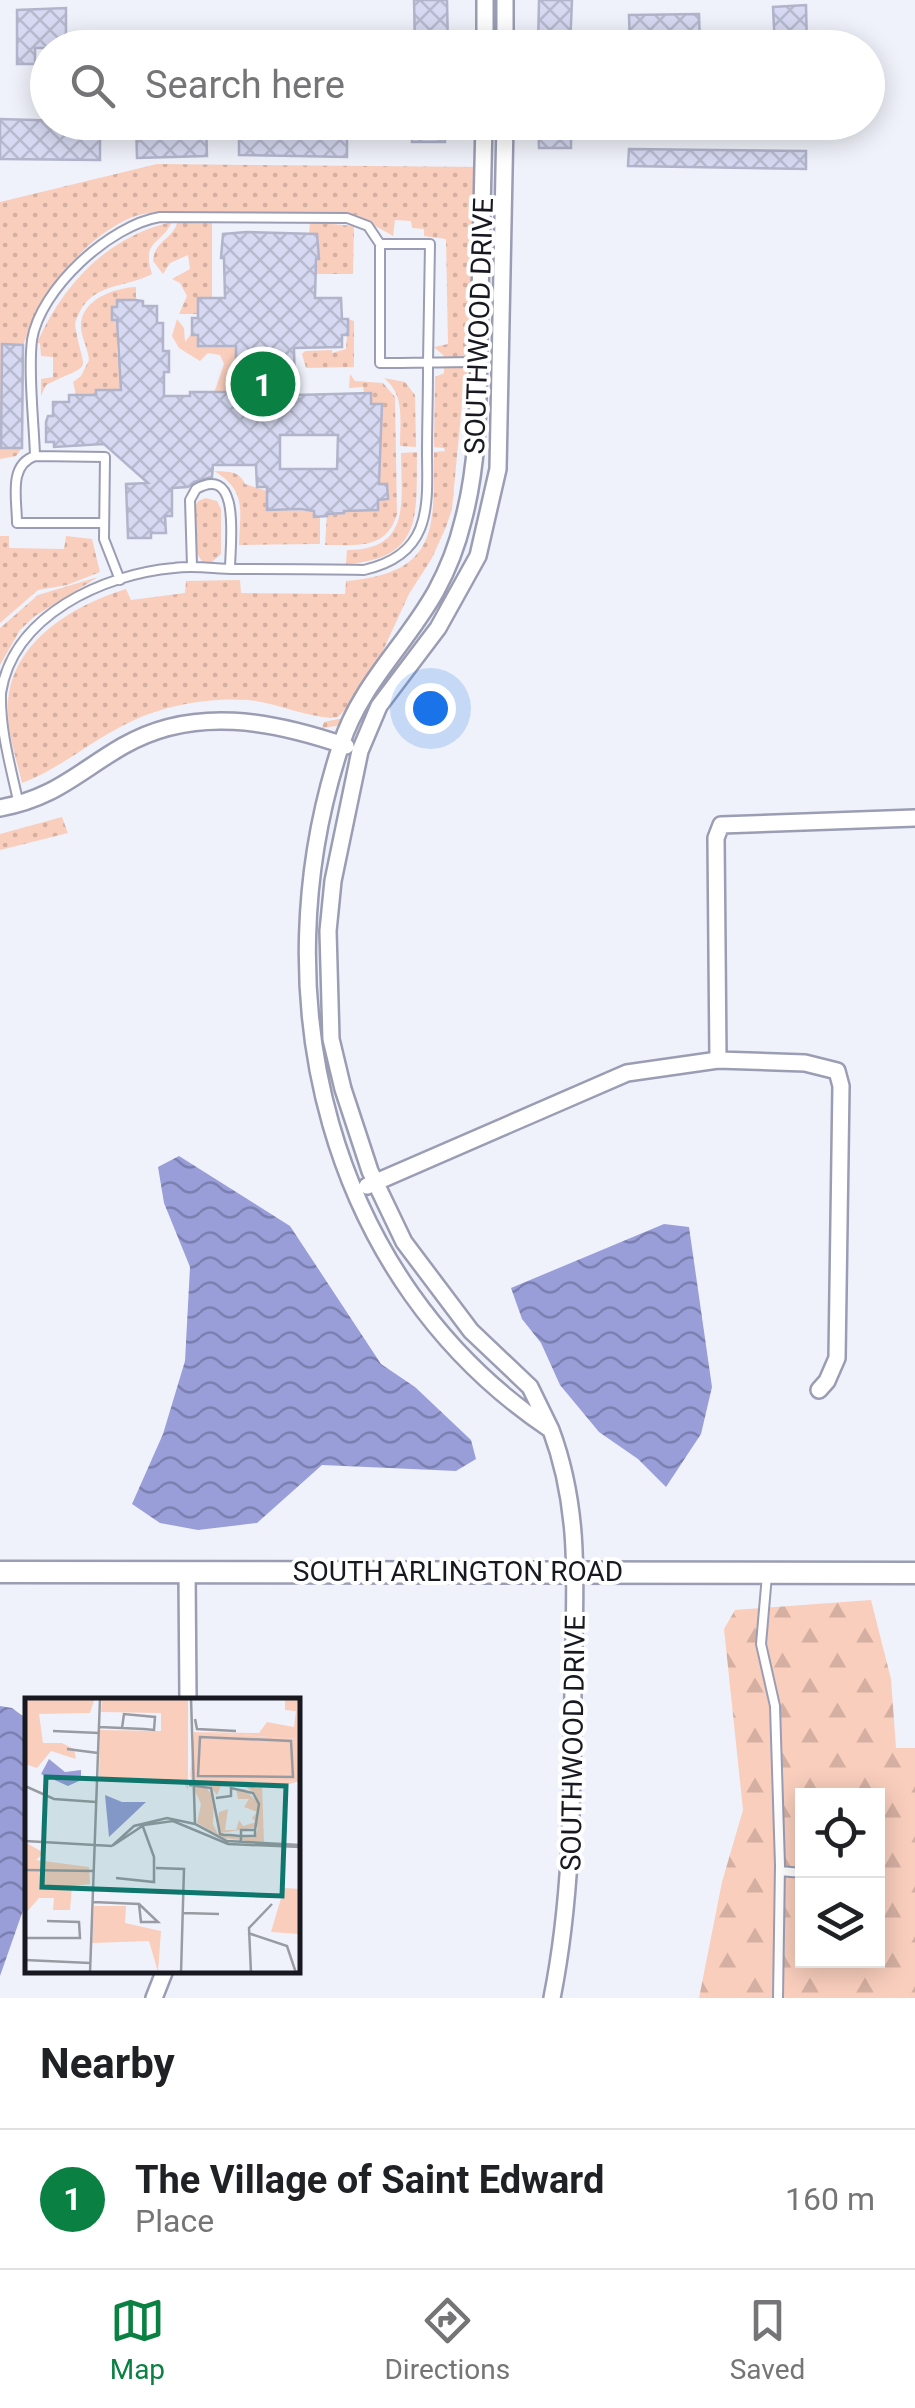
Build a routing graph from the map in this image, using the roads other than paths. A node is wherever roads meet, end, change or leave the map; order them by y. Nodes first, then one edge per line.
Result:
1 (486, 0) edge
2 (506, 0) edge
3 (485, 30) edge
4 (505, 30) edge
5 (484, 140) edge
6 (505, 140) edge
7 (380, 244) junction
8 (428, 362) junction
9 (479, 362) junction
10 (35, 456) junction
11 (104, 524) junction
12 (192, 566) junction
13 (230, 569) junction
14 (120, 580) junction
15 (341, 744) junction
16 (360, 751) junction
17 (18, 805) junction
18 (0, 808) edge
19 (912, 818) edge
20 (718, 1060) junction
21 (375, 1182) junction
22 (354, 1192) junction
23 (819, 1390) dead end
24 (550, 1430) junction
25 (0, 1572) edge
26 (187, 1572) junction
27 (767, 1572) junction
28 (915, 1573) edge
29 (577, 1574) junction
30 (188, 1698) edge
31 (780, 1871) junction
32 (795, 1873) edge
33 (164, 1973) edge
34 (154, 1998) edge
35 (552, 1998) edge
36 (778, 1998) edge

1 - 3 street
2 - 4 street
5 - 9 street, SOUTHWOOD DRIVE
6 - 16 street, SOUTHWOOD DRIVE
7 - 8 lane
7 - 8 lane
7 - 10 lane
8 - 9 lane
8 - 13 lane
9 - 15 street, SOUTHWOOD DRIVE
10 - 11 lane
10 - 11 lane
11 - 14 lane
12 - 13 lane
12 - 13 lane
12 - 14 lane
14 - 17 lane
15 - 16 street
15 - 17 street
15 - 22 street, SOUTHWOOD DRIVE
16 - 21 street, SOUTHWOOD DRIVE
17 - 18 street
19 - 20 street
20 - 21 street
20 - 23 street
21 - 22 street
21 - 24 street, SOUTHWOOD DRIVE
22 - 24 street, SOUTHWOOD DRIVE
24 - 29 street, SOUTHWOOD DRIVE
25 - 26 main road, SOUTH ARLINGTON ROAD
26 - 29 main road, SOUTH ARLINGTON ROAD
26 - 30 street
27 - 28 main road, SOUTH ARLINGTON ROAD
27 - 29 main road, SOUTH ARLINGTON ROAD
27 - 31 lane
29 - 35 street, SOUTHWOOD DRIVE
31 - 32 lane
31 - 36 lane
33 - 34 street

